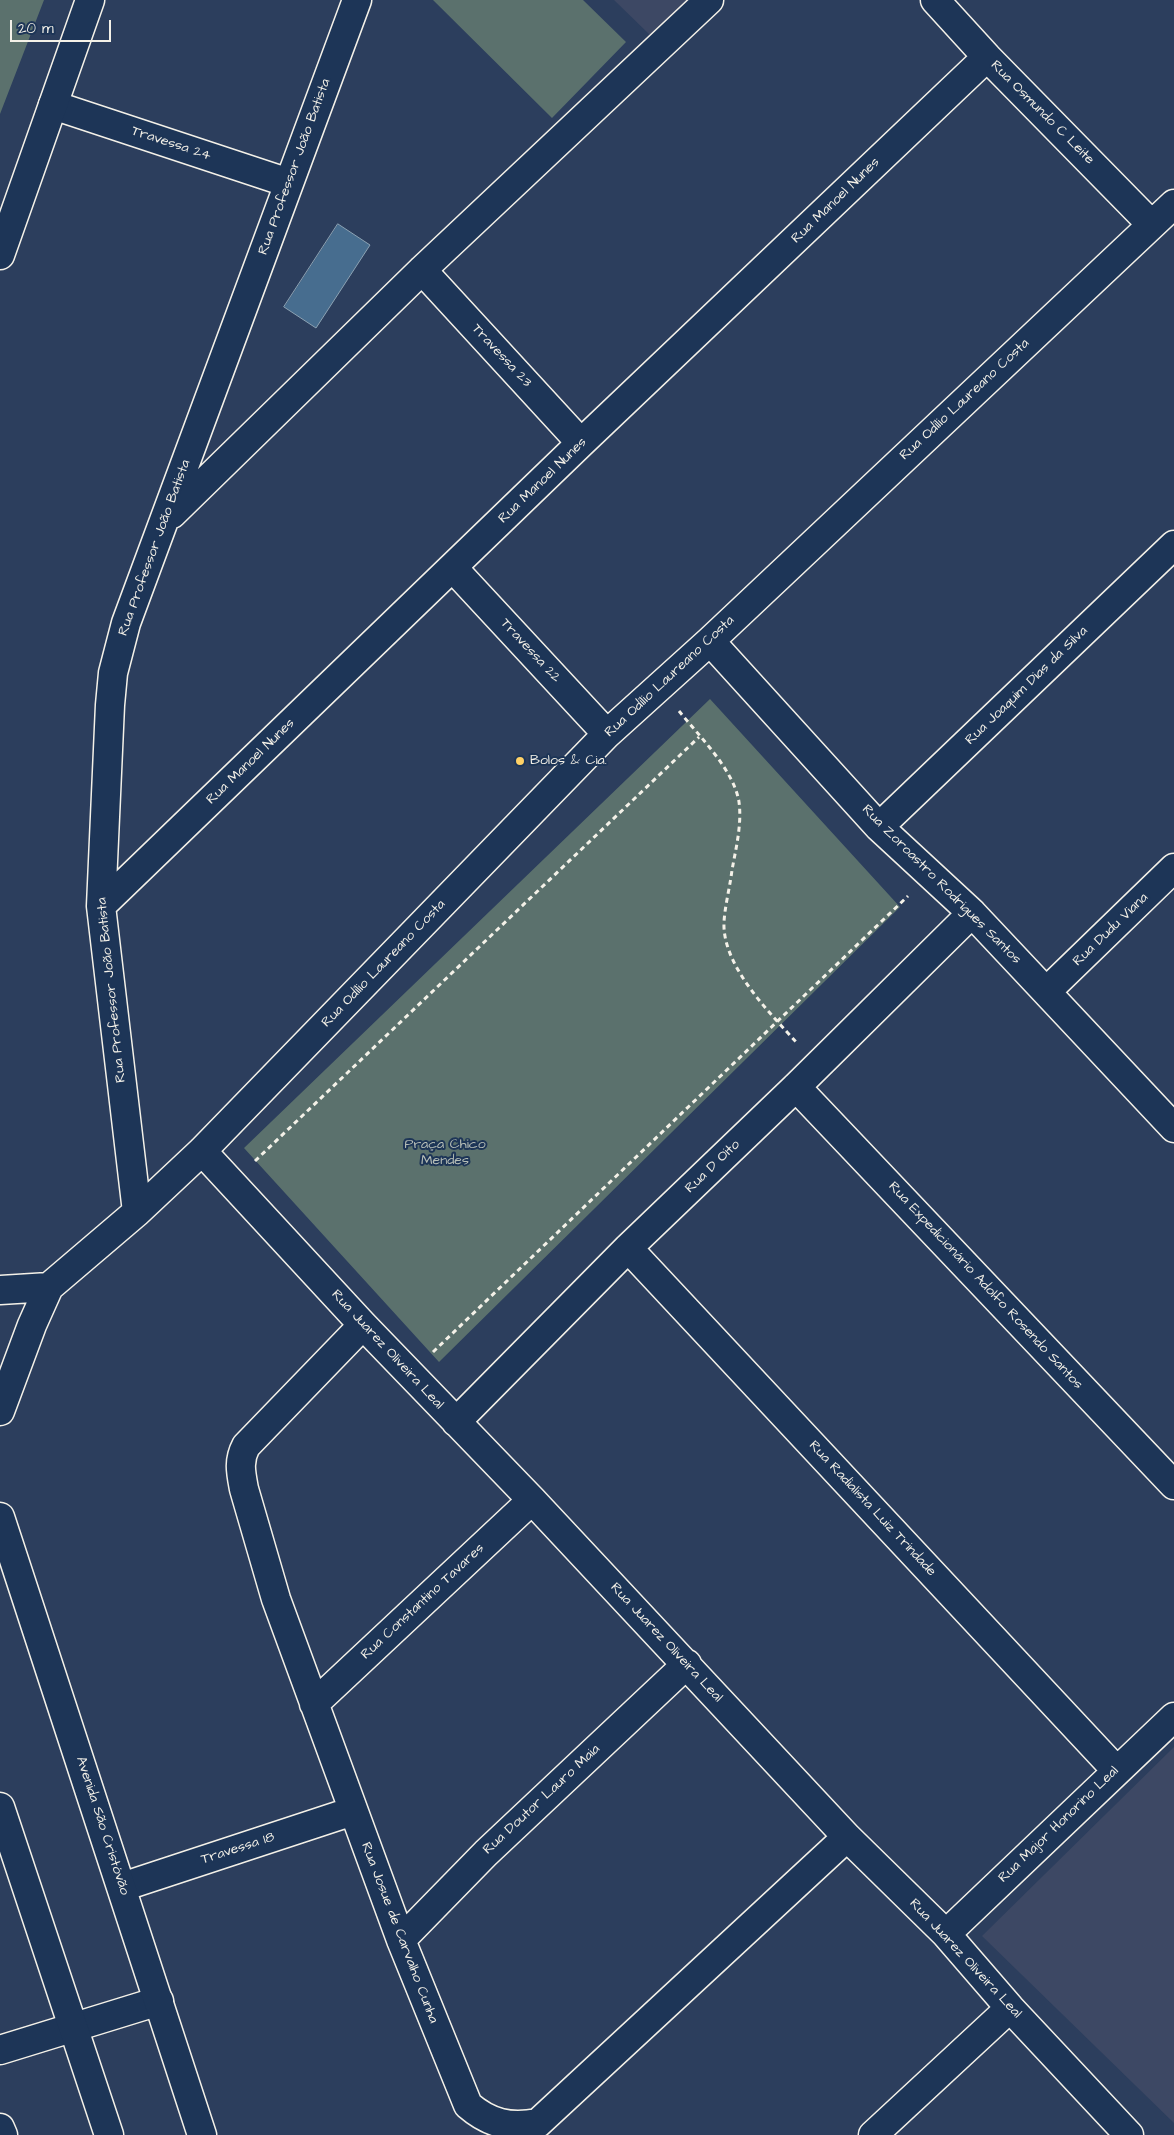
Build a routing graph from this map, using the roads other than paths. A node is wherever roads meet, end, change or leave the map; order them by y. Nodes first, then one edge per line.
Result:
1 (90, 0) edge
2 (357, 0) edge
3 (708, 0) edge
4 (935, 0) edge
5 (987, 57) junction
6 (53, 105) junction
7 (289, 183) junction
8 (1174, 204) edge
9 (1151, 224) junction
10 (0, 255) edge
11 (422, 270) junction
12 (581, 443) junction
13 (166, 520) junction
14 (1174, 545) edge
15 (453, 568) junction
16 (710, 641) junction
17 (607, 734) junction
18 (880, 827) junction
19 (1174, 868) edge
20 (101, 906) junction
21 (972, 913) junction
22 (1047, 991) junction
23 (796, 1087) junction
24 (1174, 1128) edge
25 (202, 1151) junction
26 (137, 1212) junction
27 (628, 1248) junction
28 (49, 1287) junction
29 (0, 1290) edge
30 (363, 1325) junction
31 (0, 1411) edge
32 (456, 1422) junction
33 (1174, 1485) edge
34 (532, 1500) junction
35 (0, 1517) edge
36 (687, 1664) junction
37 (314, 1704) junction
38 (1174, 1717) edge
39 (1116, 1770) junction
40 (0, 1807) edge
41 (353, 1811) junction
42 (847, 1837) junction
43 (122, 1887) junction
44 (946, 1934) junction
45 (401, 1940) junction
46 (159, 2001) junction
47 (1010, 2008) junction
48 (74, 2029) junction
49 (0, 2050) edge
50 (0, 2128) edge
51 (3, 2135) edge
52 (109, 2135) edge
53 (202, 2135) edge
54 (873, 2135) edge
55 (1129, 2135) edge

1 - 6 street
2 - 7 street, Rua Professor João Batista
3 - 11 street
4 - 5 street, Rua Osmundo C Leite
5 - 9 street, Rua Osmundo C Leite
5 - 12 street, Rua Manoel Nunes
6 - 7 street, Travessa 24
6 - 10 street
7 - 13 street, Rua Professor João Batista
8 - 9 street, Rua Odílio Laureano Costa
9 - 16 street, Rua Odílio Laureano Costa
11 - 12 street, Travessa 23
11 - 13 street
12 - 15 street, Rua Manoel Nunes
13 - 20 street, Rua Professor João Batista
14 - 18 street, Rua Joaquim Dias da Silva
15 - 17 street, Travessa 22
15 - 20 street, Rua Manoel Nunes
16 - 17 street, Rua Odílio Laureano Costa
16 - 18 street, Rua Zoroastro Rodrigues Santos
17 - 25 street, Rua Odílio Laureano Costa
18 - 21 street, Rua Zoroastro Rodrigues Santos
19 - 22 street, Rua Dudu Viana
20 - 26 street, Rua Professor João Batista
21 - 22 street, Rua Zoroastro Rodrigues Santos
21 - 23 street, Rua D Oito
22 - 24 street, Rua Zoroastro Rodrigues Santos
23 - 27 street, Rua D Oito
23 - 33 street, Rua Expedicionário Adolfo Rosendo Santos
25 - 26 street, Rua Odílio Laureano Costa
25 - 30 street, Rua Juarez Oliveira Leal
26 - 28 street, Rua Odílio Laureano Costa
27 - 32 street, Rua D Oito
27 - 39 street, Rua Radialista Luiz Trindade
28 - 29 street
28 - 31 street
30 - 32 street, Rua Juarez Oliveira Leal
30 - 37 street, Rua Josue de Carvalho Cunha
32 - 34 street, Rua Juarez Oliveira Leal
34 - 36 street, Rua Juarez Oliveira Leal
34 - 37 street, Rua Constantino Tavares
35 - 43 street, Avenida São Cristóvão
36 - 42 street, Rua Juarez Oliveira Leal
36 - 45 street, Rua Doutor Lauro Maia
37 - 41 street, Rua Josue de Carvalho Cunha
38 - 39 street, Rua Major Honorino Leal
39 - 44 street, Rua Major Honorino Leal
40 - 48 street
41 - 43 street, Travessa 18
41 - 45 street, Rua Josue de Carvalho Cunha
42 - 44 street, Rua Juarez Oliveira Leal
42 - 45 street, Rua Josue de Carvalho Cunha
43 - 46 street, Avenida São Cristóvão
44 - 47 street, Rua Juarez Oliveira Leal
46 - 48 street
46 - 53 street, Avenida São Cristóvão
47 - 54 street
47 - 55 street, Rua Juarez Oliveira Leal
48 - 49 street
48 - 52 street
50 - 51 street

